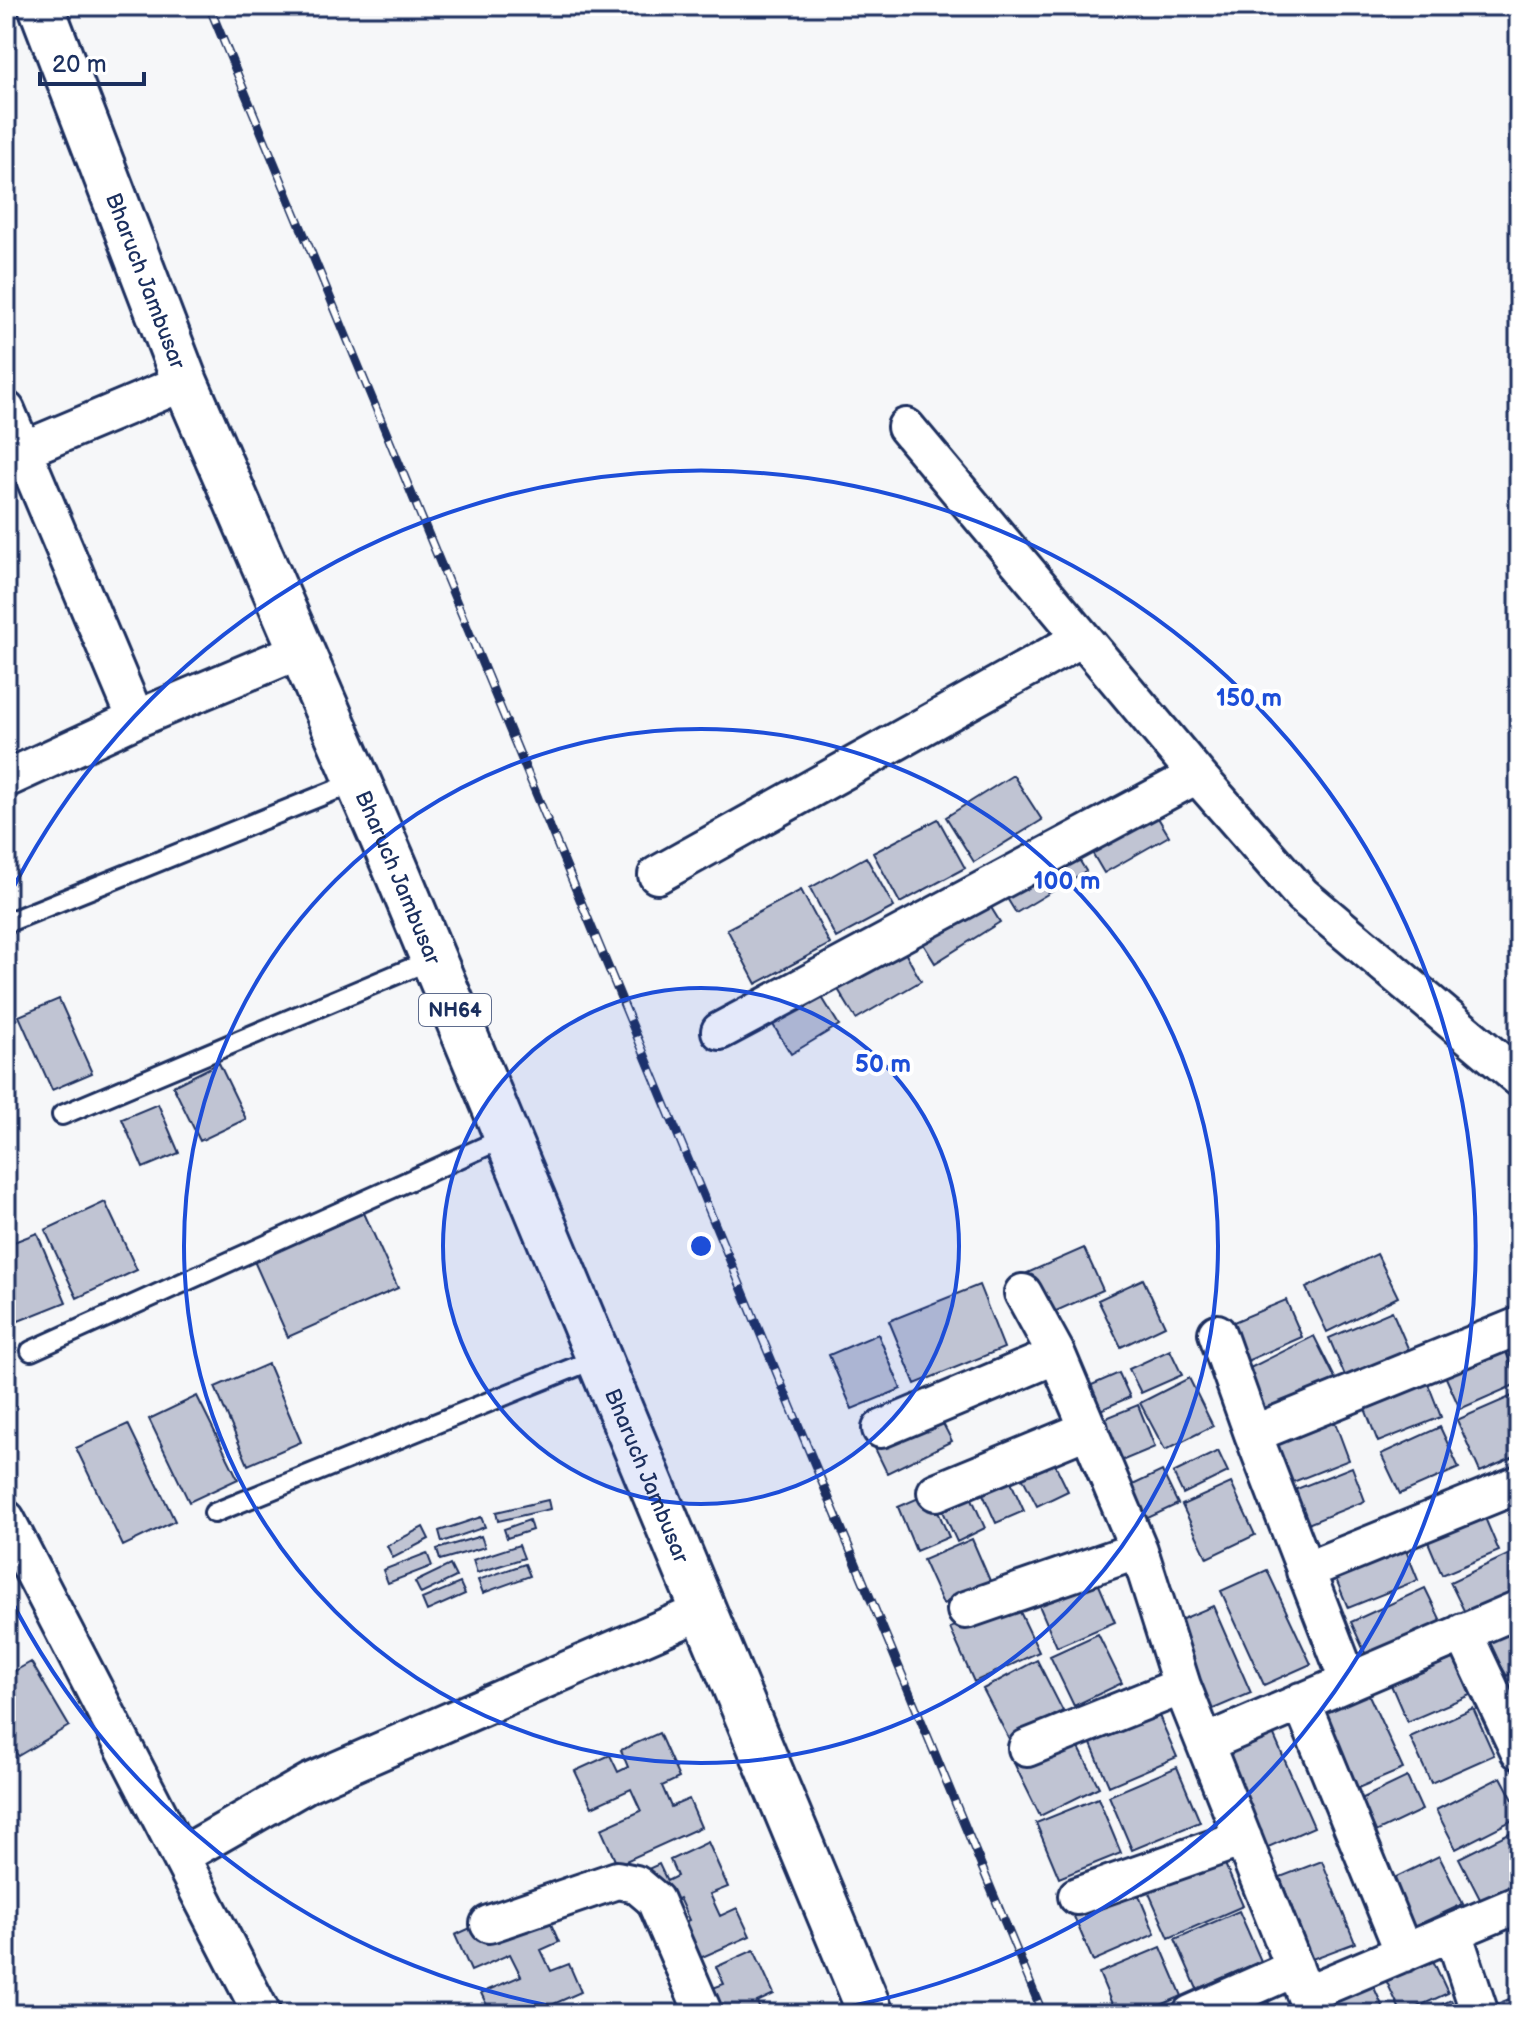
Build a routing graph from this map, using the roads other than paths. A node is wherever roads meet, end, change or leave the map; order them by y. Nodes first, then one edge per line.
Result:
1 (41, 6) edge
2 (185, 382) junction
3 (6, 410) edge
4 (906, 427) dead end
5 (23, 450) junction
6 (1082, 638) junction
7 (301, 650) junction
8 (136, 719) junction
9 (1197, 775) junction
10 (6, 779) edge
11 (358, 781) junction
12 (657, 875) dead end
13 (6, 923) edge
14 (433, 959) junction
15 (720, 1031) dead end
16 (1519, 1078) edge
17 (62, 1115) dead end
18 (508, 1136) junction
19 (1023, 1293) dead end
20 (1519, 1326) edge
21 (1217, 1333) dead end
22 (31, 1351) dead end
23 (1057, 1355) junction
24 (600, 1357) junction
25 (881, 1429) dead end
26 (1089, 1429) junction
27 (1253, 1434) junction
28 (1519, 1484) edge
29 (936, 1492) dead end
30 (214, 1513) dead end
31 (6, 1519) edge
32 (1139, 1550) junction
33 (1305, 1571) junction
34 (1519, 1609) edge
35 (705, 1610) junction
36 (966, 1610) dead end
37 (1463, 1632) junction
38 (1348, 1680) junction
39 (1182, 1686) junction
40 (1301, 1701) junction
41 (1206, 1743) junction
42 (1027, 1748) dead end
43 (1519, 1751) edge
44 (1243, 1838) junction
45 (181, 1856) junction
46 (1077, 1896) dead end
47 (1519, 1904) edge
48 (489, 1924) dead end
49 (1453, 1932) junction
50 (1404, 1953) junction
51 (1305, 1992) edge
52 (257, 2013) edge
53 (704, 2014) edge
54 (871, 2014) edge
55 (1191, 2014) edge
56 (1480, 2014) edge

1 - 2 highway, Bharuch Jambusar / NH64
2 - 5 street
2 - 7 highway, Bharuch Jambusar / NH64
3 - 5 street
4 - 6 street
5 - 8 street
6 - 9 street
6 - 12 street
7 - 8 street
7 - 11 highway, Bharuch Jambusar / NH64
8 - 10 street
9 - 15 street
9 - 16 street
11 - 13 lane
11 - 14 highway, Bharuch Jambusar / NH64
14 - 17 lane
14 - 18 highway, Bharuch Jambusar / NH64
18 - 22 lane
18 - 24 highway, Bharuch Jambusar / NH64
19 - 23 street
20 - 27 street
21 - 27 street
23 - 25 street
23 - 26 street
24 - 30 lane
24 - 35 highway, Bharuch Jambusar / NH64
26 - 29 street
26 - 32 street
27 - 33 street
28 - 33 street
31 - 45 street
32 - 36 street
32 - 39 street
33 - 38 street
34 - 37 street
35 - 45 street
35 - 54 highway, Bharuch Jambusar / NH64
37 - 38 street
37 - 43 street
38 - 40 street
39 - 41 street
39 - 42 street
40 - 41 street
40 - 50 street
41 - 44 street
44 - 46 street
44 - 51 street
45 - 52 street
47 - 49 street
48 - 53 street
49 - 50 street
49 - 56 street
50 - 51 street
51 - 55 street

